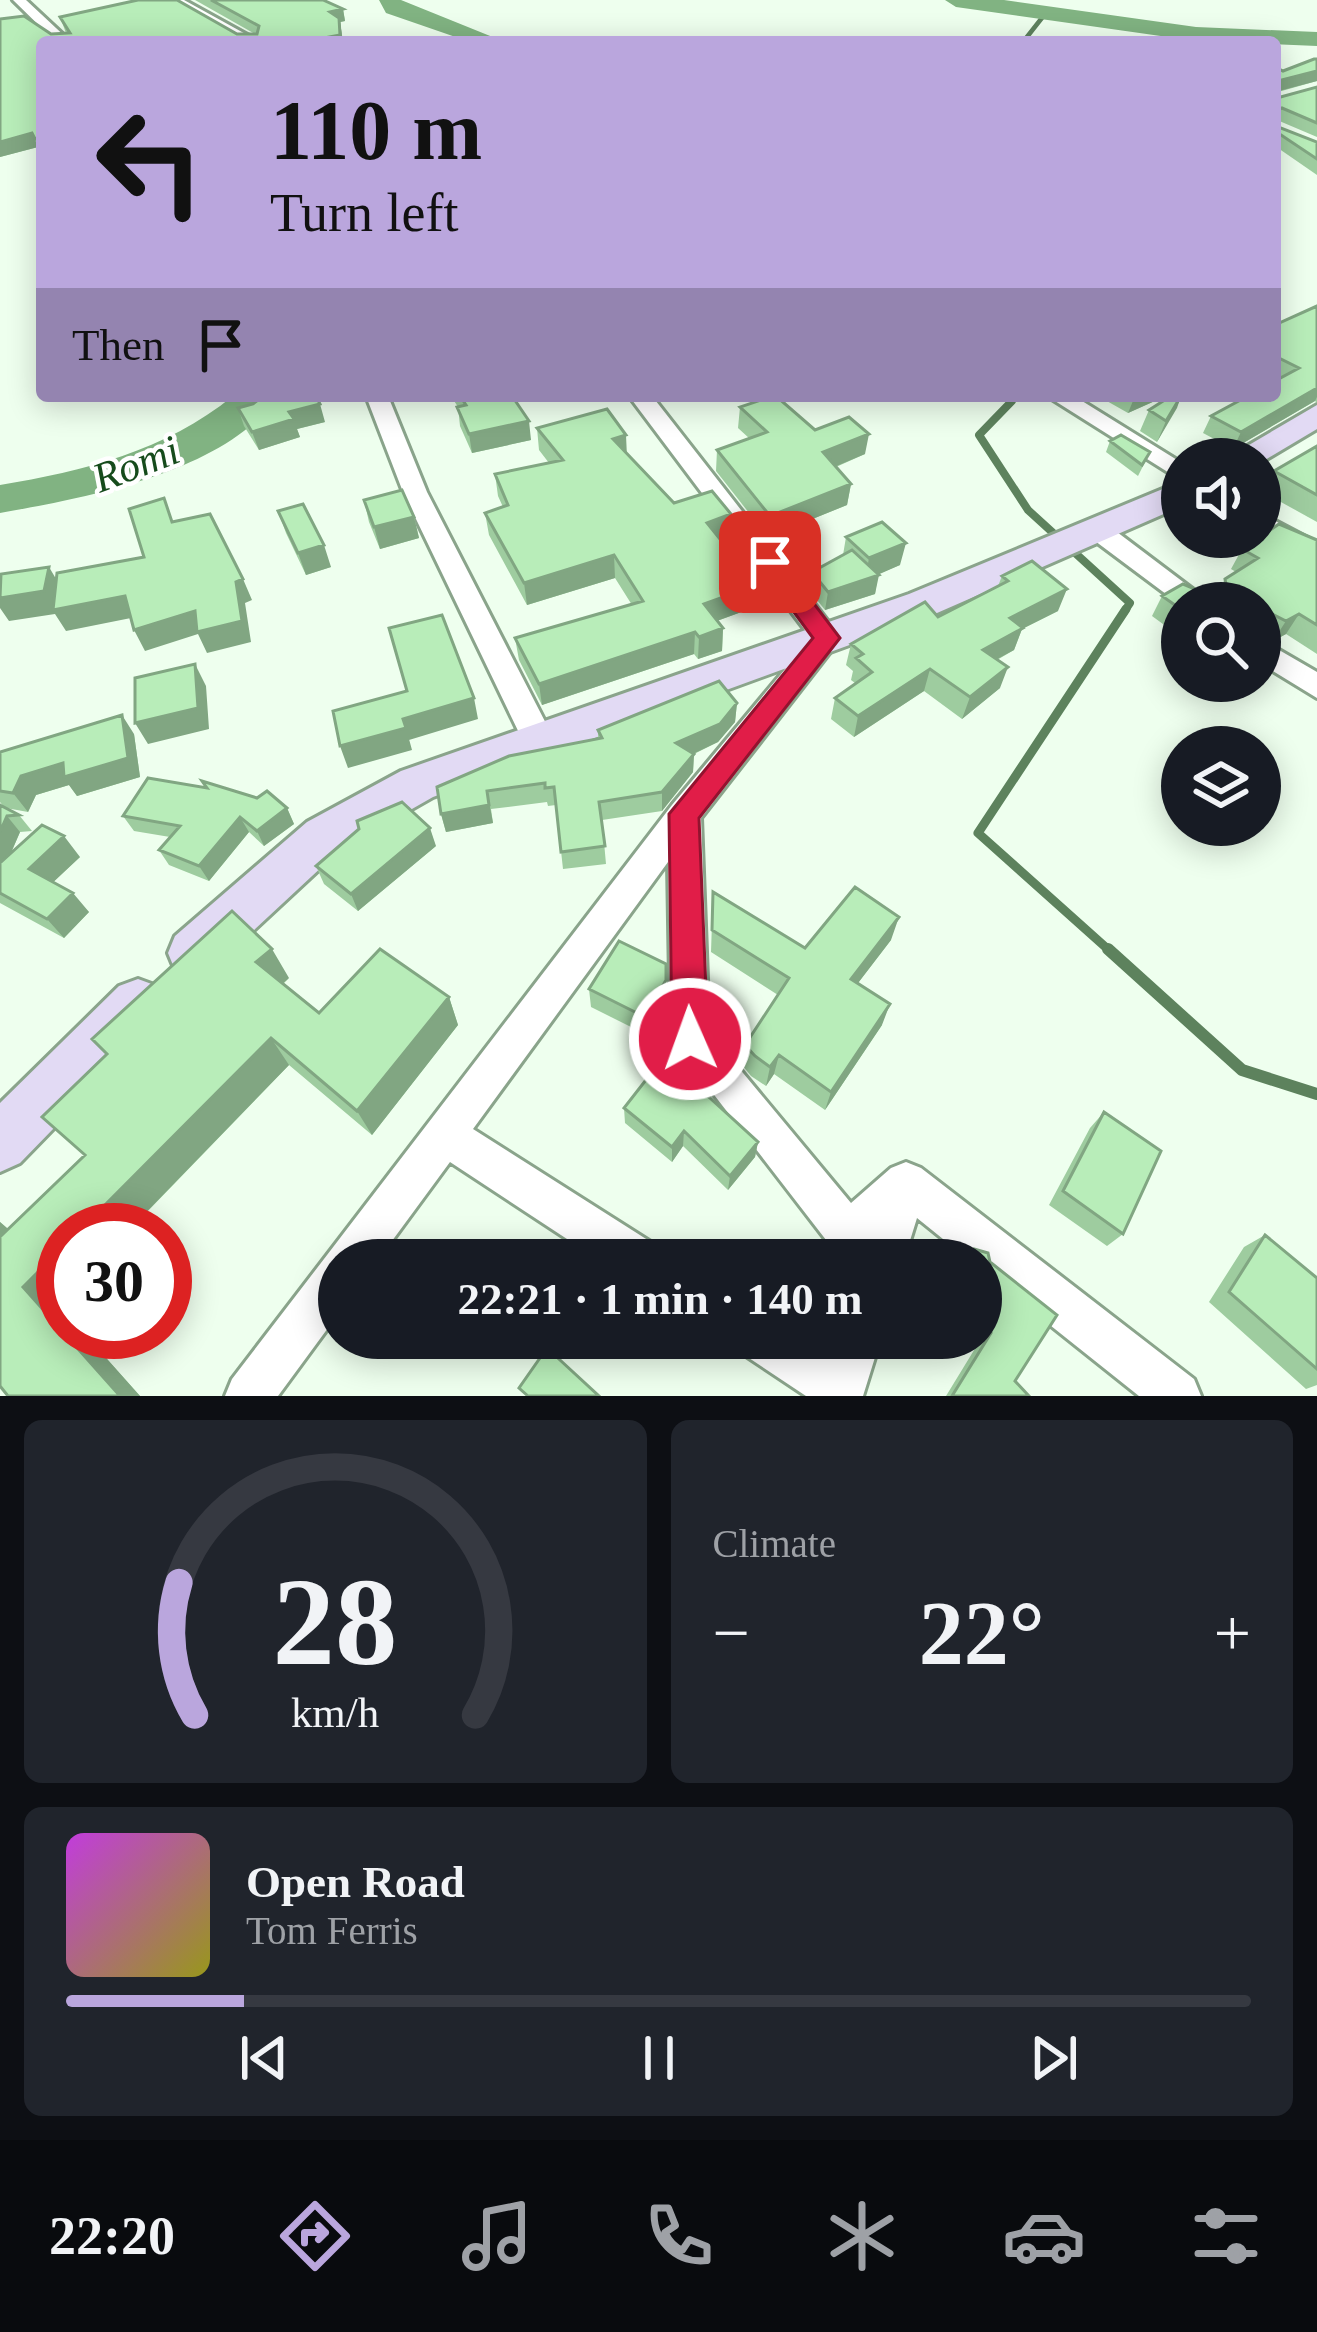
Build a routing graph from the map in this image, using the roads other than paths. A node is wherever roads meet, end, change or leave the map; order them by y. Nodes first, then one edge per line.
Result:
1 (19, 0) edge
2 (176, 0) edge
3 (58, 36) edge
4 (242, 36) edge
5 (379, 402) edge
6 (645, 402) edge
7 (1068, 402) edge
8 (1317, 415) edge
9 (1278, 438) edge
10 (1161, 461) edge
11 (1161, 502) edge
12 (1281, 534) edge
13 (1093, 536) junction
14 (1317, 555) edge
15 (1164, 582) edge
16 (827, 638) junction
17 (1281, 663) edge
18 (1317, 687) edge
19 (538, 739) junction
20 (684, 814) junction
21 (445, 1135) junction
22 (0, 1143) edge
23 (906, 1183) junction
24 (367, 1239) edge
25 (606, 1239) edge
26 (889, 1239) edge
27 (318, 1304) edge
28 (789, 1359) edge
29 (851, 1359) edge
30 (840, 1394) edge
31 (249, 1396) edge
32 (1177, 1396) edge

1 - 3 street
2 - 4 street
5 - 19 street
6 - 16 street
7 - 10 street
8 - 9 street
11 - 13 street
12 - 14 street
13 - 15 street
13 - 16 street
16 - 19 street
16 - 20 street
17 - 18 street
19 - 22 street
20 - 21 street
20 - 23 street
21 - 24 street
21 - 25 street
23 - 26 street
23 - 32 street
27 - 31 street
28 - 30 street
29 - 30 street

